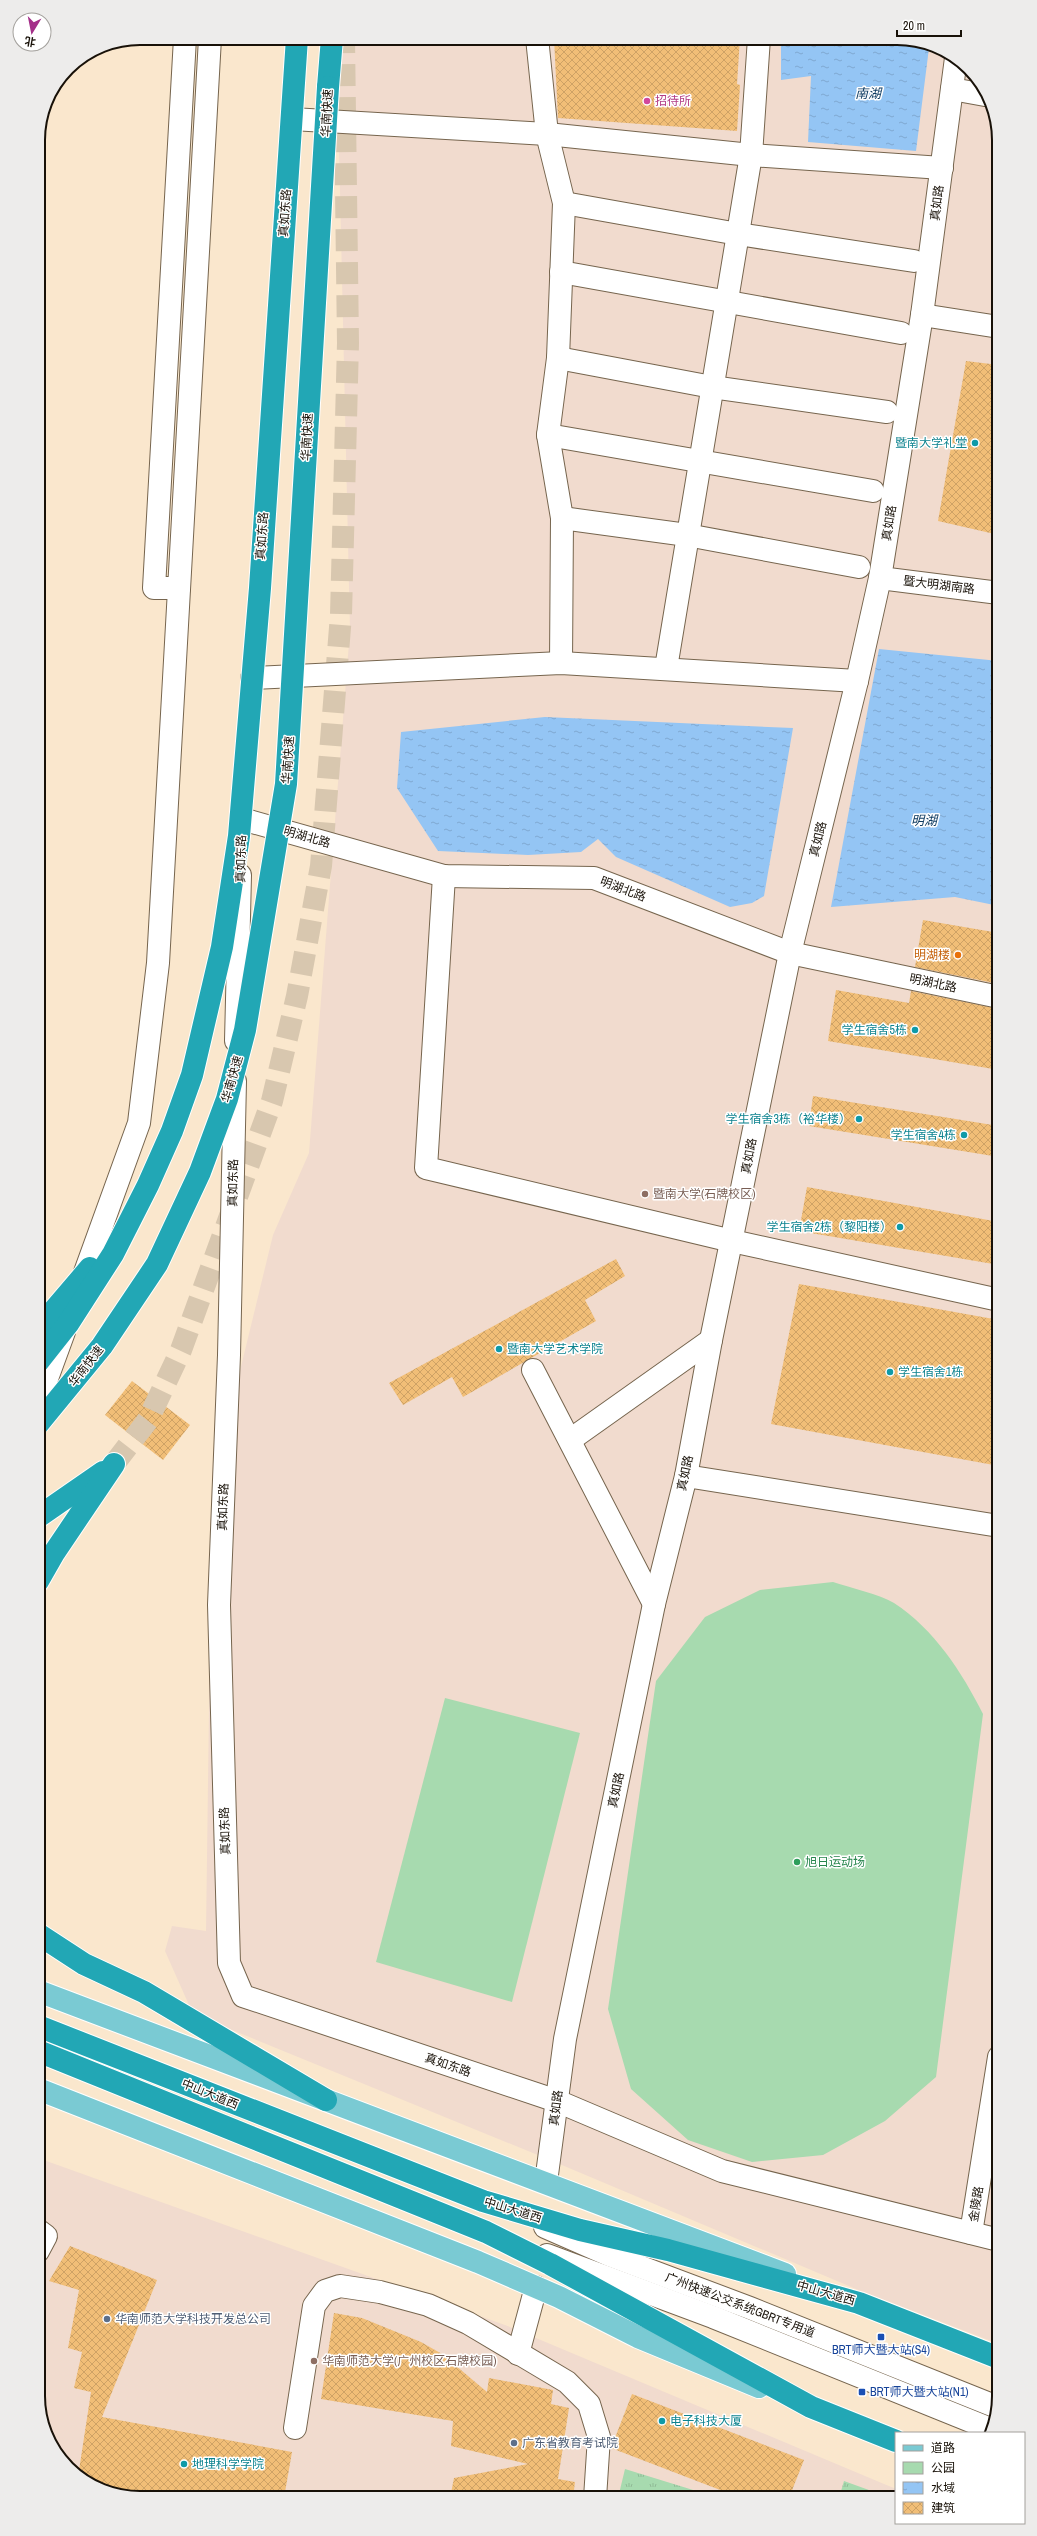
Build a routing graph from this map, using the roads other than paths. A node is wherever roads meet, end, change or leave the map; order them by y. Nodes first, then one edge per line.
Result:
1 (185, 45) edge
2 (210, 45) edge
3 (285, 45) edge
4 (297, 45) edge
5 (332, 45) edge
6 (538, 45) edge
7 (758, 45) edge
8 (955, 65) edge
9 (952, 89) junction
10 (980, 94) edge
11 (291, 129) junction
12 (547, 134) junction
13 (751, 155) junction
14 (942, 168) junction
15 (564, 203) junction
16 (738, 234) junction
17 (914, 262) dead end
18 (561, 272) junction
19 (726, 301) junction
20 (922, 315) junction
21 (992, 326) edge
22 (901, 332) dead end
23 (558, 358) junction
24 (712, 387) junction
25 (887, 412) dead end
26 (548, 435) junction
27 (700, 462) junction
28 (873, 491) dead end
29 (562, 518) junction
30 (687, 536) junction
31 (859, 567) dead end
32 (880, 578) junction
33 (179, 588) junction
34 (992, 592) edge
35 (561, 663) junction
36 (666, 668) junction
37 (252, 678) junction
38 (858, 681) junction
39 (242, 819) junction
40 (444, 876) junction
41 (790, 953) junction
42 (992, 996) edge
43 (130, 1224) junction
44 (732, 1241) junction
45 (992, 1298) edge
46 (45, 1321) edge
47 (711, 1340) junction
48 (45, 1353) edge
49 (533, 1370) dead end
50 (45, 1386) edge
51 (45, 1415) edge
52 (570, 1440) junction
53 (686, 1476) junction
54 (45, 1512) edge
55 (992, 1525) edge
56 (45, 1569) edge
57 (654, 1604) junction
58 (45, 1939) edge
59 (45, 1994) edge
60 (45, 2029) edge
61 (45, 2054) edge
62 (45, 2092) edge
63 (326, 2100) junction
64 (557, 2101) junction
65 (992, 2101) edge
66 (546, 2182) junction
67 (483, 2201) junction
68 (486, 2232) junction
69 (971, 2233) junction
70 (992, 2238) edge
71 (536, 2287) junction
72 (859, 2303) junction
73 (518, 2354) junction
74 (992, 2355) edge
75 (991, 2405) edge
76 (811, 2408) junction
77 (987, 2427) edge
78 (295, 2428) dead end
79 (895, 2441) edge
80 (595, 2491) edge

1 - 33 street
2 - 33 street
3 - 11 highway, bridge
4 - 11 highway, bridge
5 - 51 highway, 华南快速, bridge
6 - 12 street
7 - 13 street
8 - 9 street, 真如路
9 - 10 street
9 - 14 street, 真如路
11 - 12 street
11 - 37 street, 真如东路
11 - 43 highway, bridge
12 - 13 street
12 - 15 street
13 - 14 street
13 - 16 street
14 - 20 street, 真如路
15 - 16 street
15 - 18 street
16 - 17 street
16 - 19 street
18 - 19 street
18 - 23 street
19 - 22 street
19 - 24 street
20 - 21 street
20 - 32 street, 真如路
23 - 24 street
23 - 26 street
24 - 25 street
24 - 27 street
26 - 27 street
26 - 29 street
27 - 28 street
27 - 30 street
29 - 30 street
29 - 35 street
30 - 31 street
30 - 36 street
32 - 34 street, 暨大明湖南路
32 - 38 street, 真如路
33 - 50 street
35 - 36 street
35 - 37 street
36 - 38 street
37 - 39 street, 真如东路
38 - 41 street, 真如路
39 - 40 street, 明湖北路
39 - 64 street, 真如东路
40 - 41 street, 明湖北路
40 - 44 street
41 - 42 street, 明湖北路
41 - 44 street, 真如路
43 - 46 highway, bridge
43 - 48 highway, bridge
44 - 45 street
44 - 47 street, 真如路
47 - 52 street
47 - 53 street, 真如路
49 - 52 street
52 - 57 street
53 - 55 street
53 - 57 street, 真如路
54 - 56 highway
57 - 64 street, 真如路
58 - 63 highway
59 - 63 main road
60 - 67 highway, 中山大道西
61 - 68 highway, 中山大道西
62 - 71 main road
63 - 66 main road
64 - 66 street, 真如路
64 - 69 street, 真如东路
65 - 69 street, 金陵路
66 - 72 main road
67 - 72 highway, 中山大道西
67 - 75 street, 广州快速公交系统GBRT专用道
68 - 76 highway, 中山大道西
68 - 77 street, 广州快速公交系统GBRT专用道
69 - 70 street, 真如东路
71 - 73 street
71 - 76 main road
72 - 74 highway, 中山大道西
73 - 78 street
73 - 80 street
76 - 79 highway, 中山大道西

